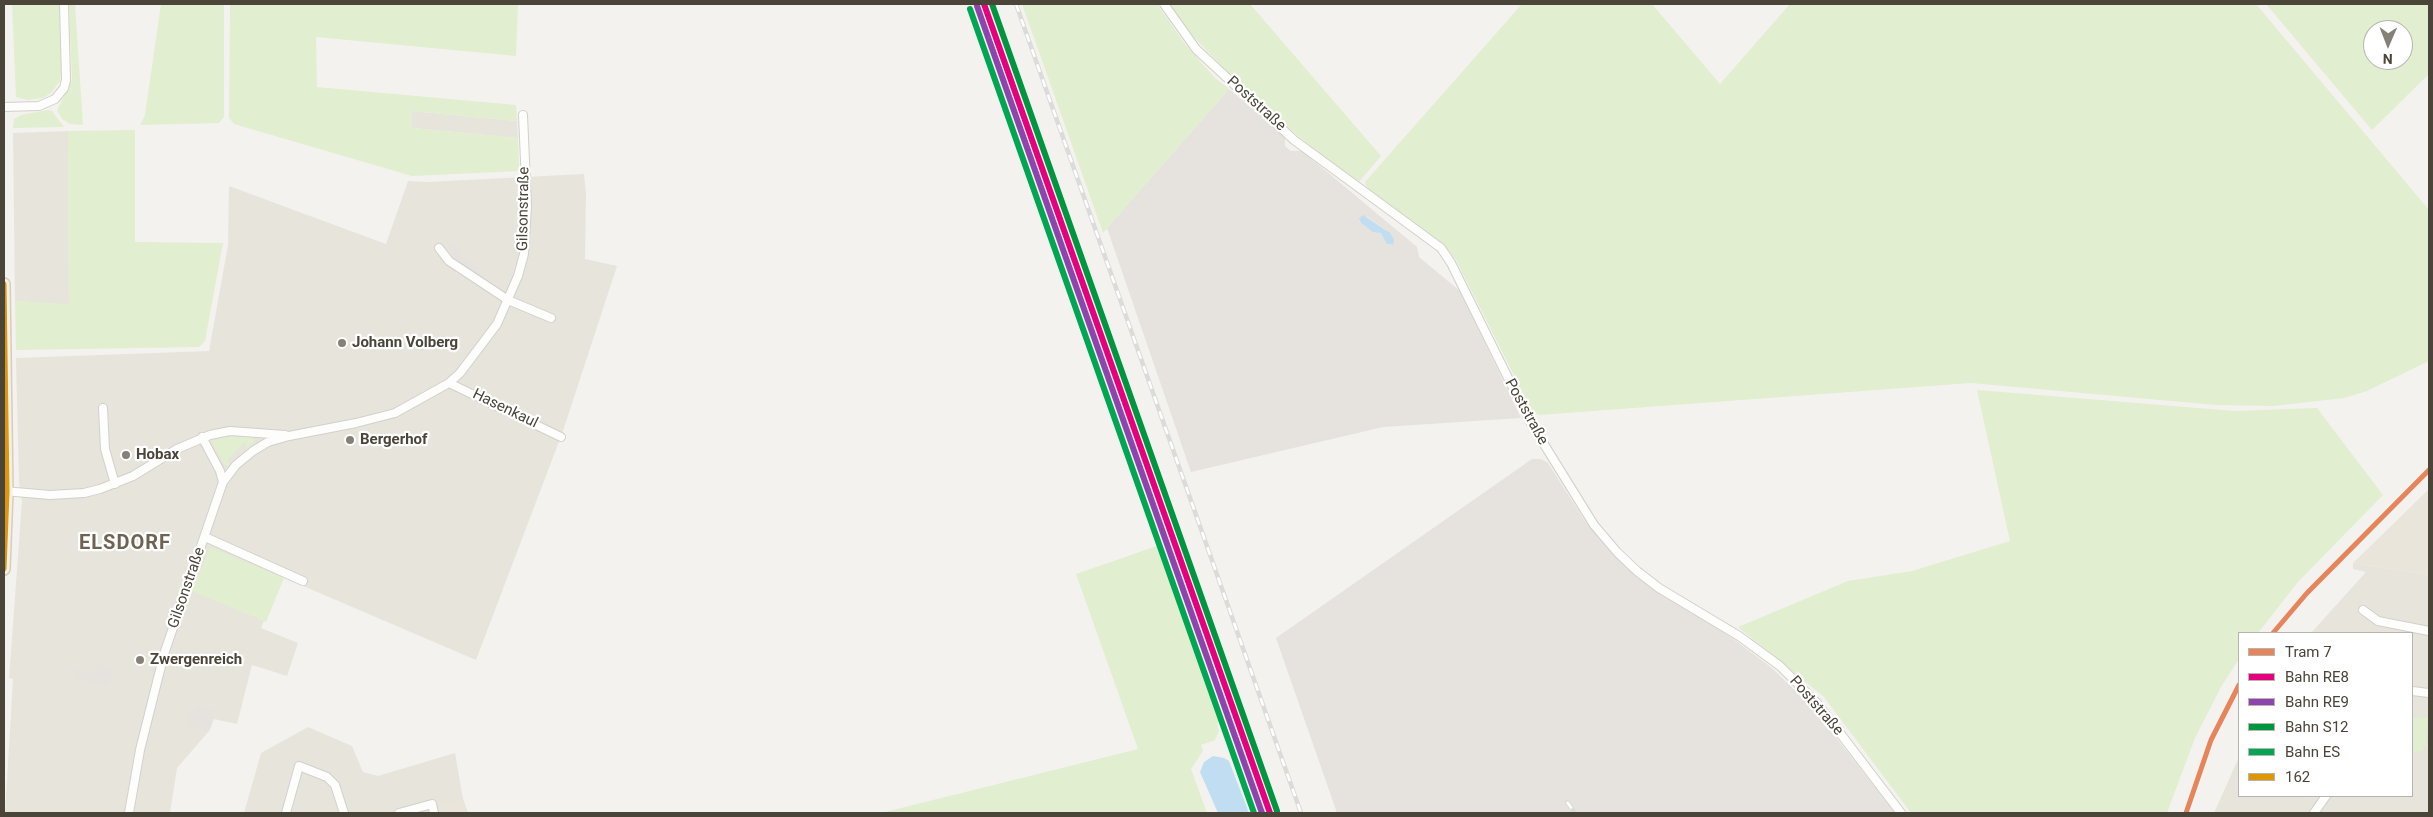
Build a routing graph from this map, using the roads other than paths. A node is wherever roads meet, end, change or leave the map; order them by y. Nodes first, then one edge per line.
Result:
1 (64, 4) edge
2 (1164, 4) edge
3 (4, 107) edge
4 (523, 115) dead end
5 (439, 248) dead end
6 (4, 284) edge
7 (508, 300) junction
8 (551, 318) dead end
9 (449, 383) junction
10 (103, 408) dead end
11 (289, 436) junction
12 (202, 437) junction
13 (561, 437) dead end
14 (223, 482) junction
15 (115, 484) junction
16 (6, 491) edge
17 (205, 537) junction
18 (4, 569) edge
19 (303, 582) dead end
20 (2363, 610) dead end
21 (2429, 631) edge
22 (2413, 691) edge
23 (2429, 694) edge
24 (2325, 797) edge
25 (129, 813) edge
26 (286, 813) edge
27 (344, 813) edge
28 (399, 813) edge
29 (434, 813) edge
30 (1901, 813) edge
31 (2314, 813) edge

1 - 3 street
2 - 30 street, Poststraße
4 - 7 street, Gilsonstraße
5 - 7 street
6 - 16 main road
7 - 8 street
7 - 9 street, Gilsonstraße
9 - 11 street, Gilsonstraße
9 - 13 street, Hasenkaul
10 - 15 street
11 - 12 street, Gilsonstraße
11 - 14 street, Gilsonstraße
12 - 14 street
12 - 15 street, Gilsonstraße
14 - 17 street, Gilsonstraße
15 - 16 street, Gilsonstraße
16 - 18 main road
17 - 19 street
17 - 25 street, Gilsonstraße
20 - 21 street
22 - 23 street
24 - 31 street
26 - 27 street
28 - 29 street

